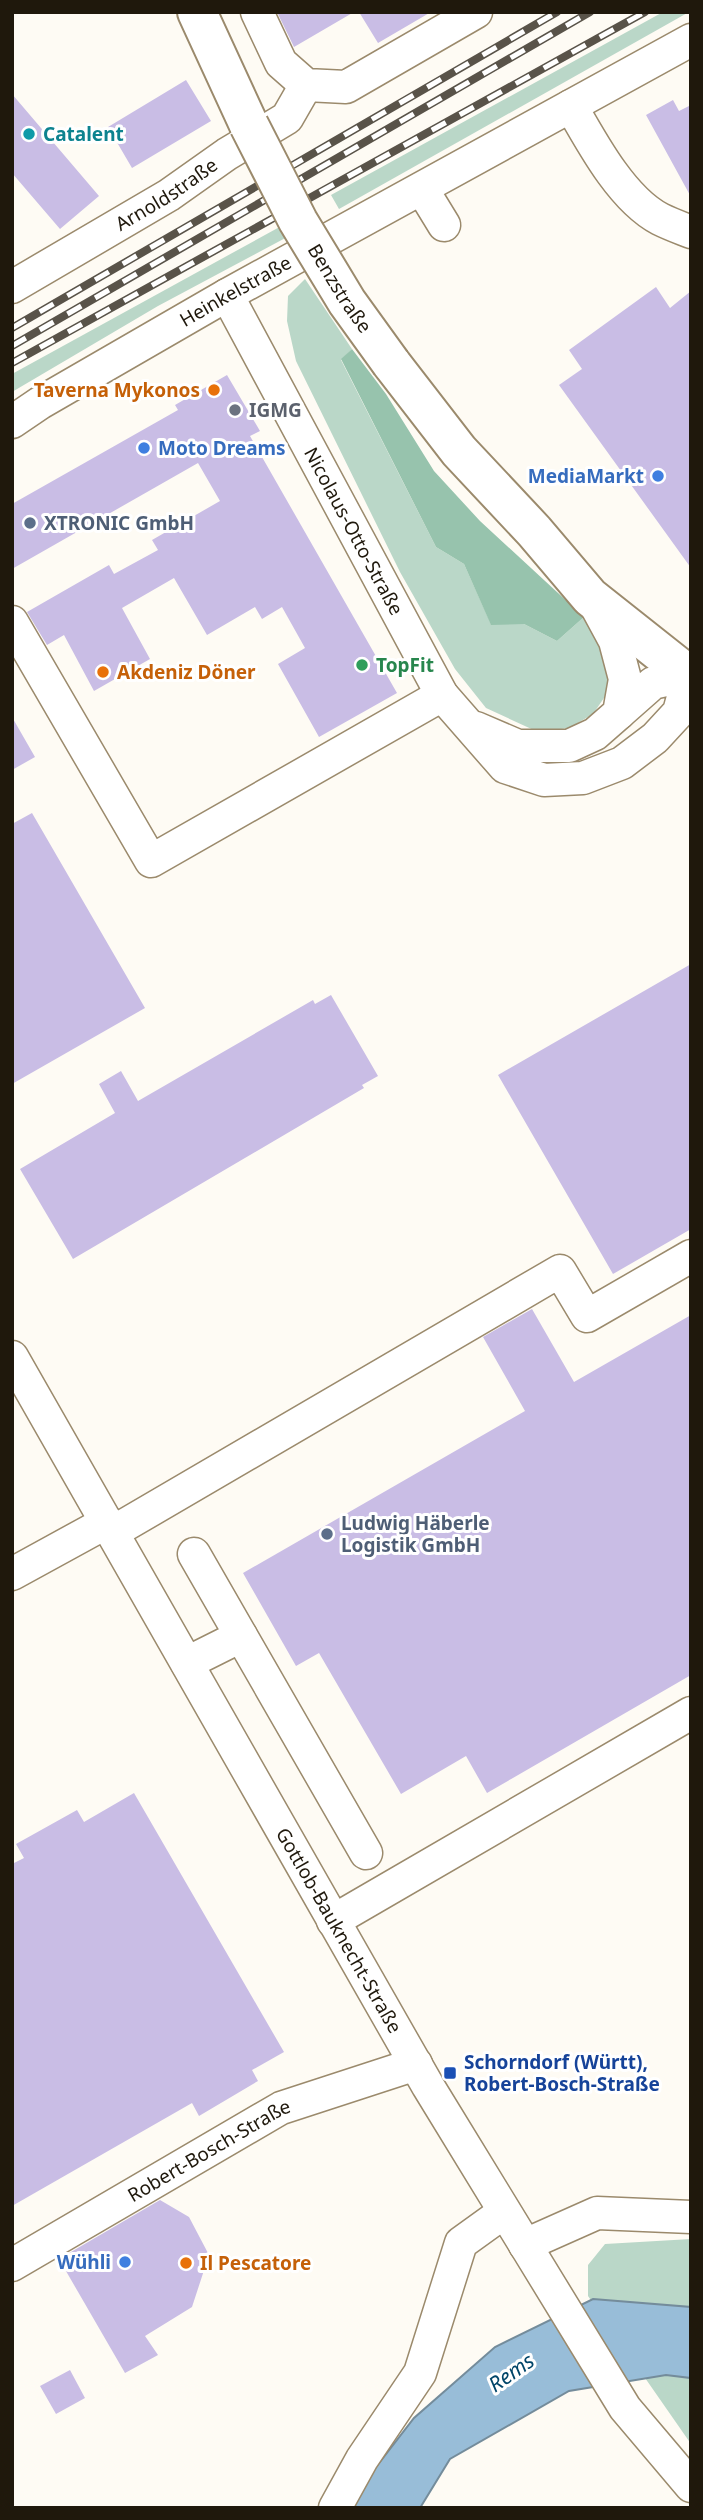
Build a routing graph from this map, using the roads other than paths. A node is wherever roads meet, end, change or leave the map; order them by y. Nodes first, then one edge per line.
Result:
1 (197, 12) edge
2 (257, 12) edge
3 (468, 14) edge
4 (691, 40) edge
5 (306, 85) junction
6 (571, 106) junction
7 (422, 189) junction
8 (444, 225) dead end
9 (691, 232) edge
10 (691, 251) edge
11 (691, 257) edge
12 (12, 287) edge
13 (227, 295) junction
14 (12, 422) edge
15 (534, 531) junction
16 (590, 597) junction
17 (12, 622) edge
18 (690, 668) edge
19 (442, 695) junction
20 (620, 713) junction
21 (467, 724) junction
22 (691, 1256) edge
23 (12, 1357) edge
24 (110, 1527) junction
25 (194, 1554) dead end
26 (12, 1574) edge
27 (241, 1636) junction
28 (187, 1663) junction
29 (691, 1713) edge
30 (366, 1853) dead end
31 (333, 1921) junction
32 (416, 2064) junction
33 (504, 2212) junction
34 (691, 2217) edge
35 (525, 2245) junction
36 (12, 2265) edge
37 (691, 2486) edge
38 (335, 2508) edge

1 - 15 main road, Benzstraße, bridge
2 - 5 street
3 - 5 street
4 - 6 street, Heinkelstraße
5 - 12 street, Arnoldstraße
6 - 7 street, Heinkelstraße
6 - 9 street
7 - 8 street
7 - 13 street, Heinkelstraße
10 - 11 street
13 - 14 street, Heinkelstraße
13 - 19 street, Nicolaus-Otto-Straße
15 - 16 main road, Benzstraße
15 - 18 main road, Benzstraße
16 - 18 main road, Benzstraße
16 - 20 street
17 - 19 street
18 - 20 street, Nicolaus-Otto-Straße
18 - 21 street, Nicolaus-Otto-Straße
19 - 21 street, Nicolaus-Otto-Straße
20 - 21 street, Nicolaus-Otto-Straße
22 - 24 street
23 - 24 street, Gottlob-Bauknecht-Straße
24 - 26 street
24 - 28 street, Gottlob-Bauknecht-Straße
25 - 27 street
27 - 28 street
27 - 30 street
28 - 31 street, Gottlob-Bauknecht-Straße
29 - 31 street
31 - 32 street, Gottlob-Bauknecht-Straße
32 - 33 street, Gottlob-Bauknecht-Straße
32 - 36 street, Robert-Bosch-Straße
33 - 35 street, Gottlob-Bauknecht-Straße
33 - 38 street
34 - 35 street
35 - 37 street, Gottlob-Bauknecht-Straße

